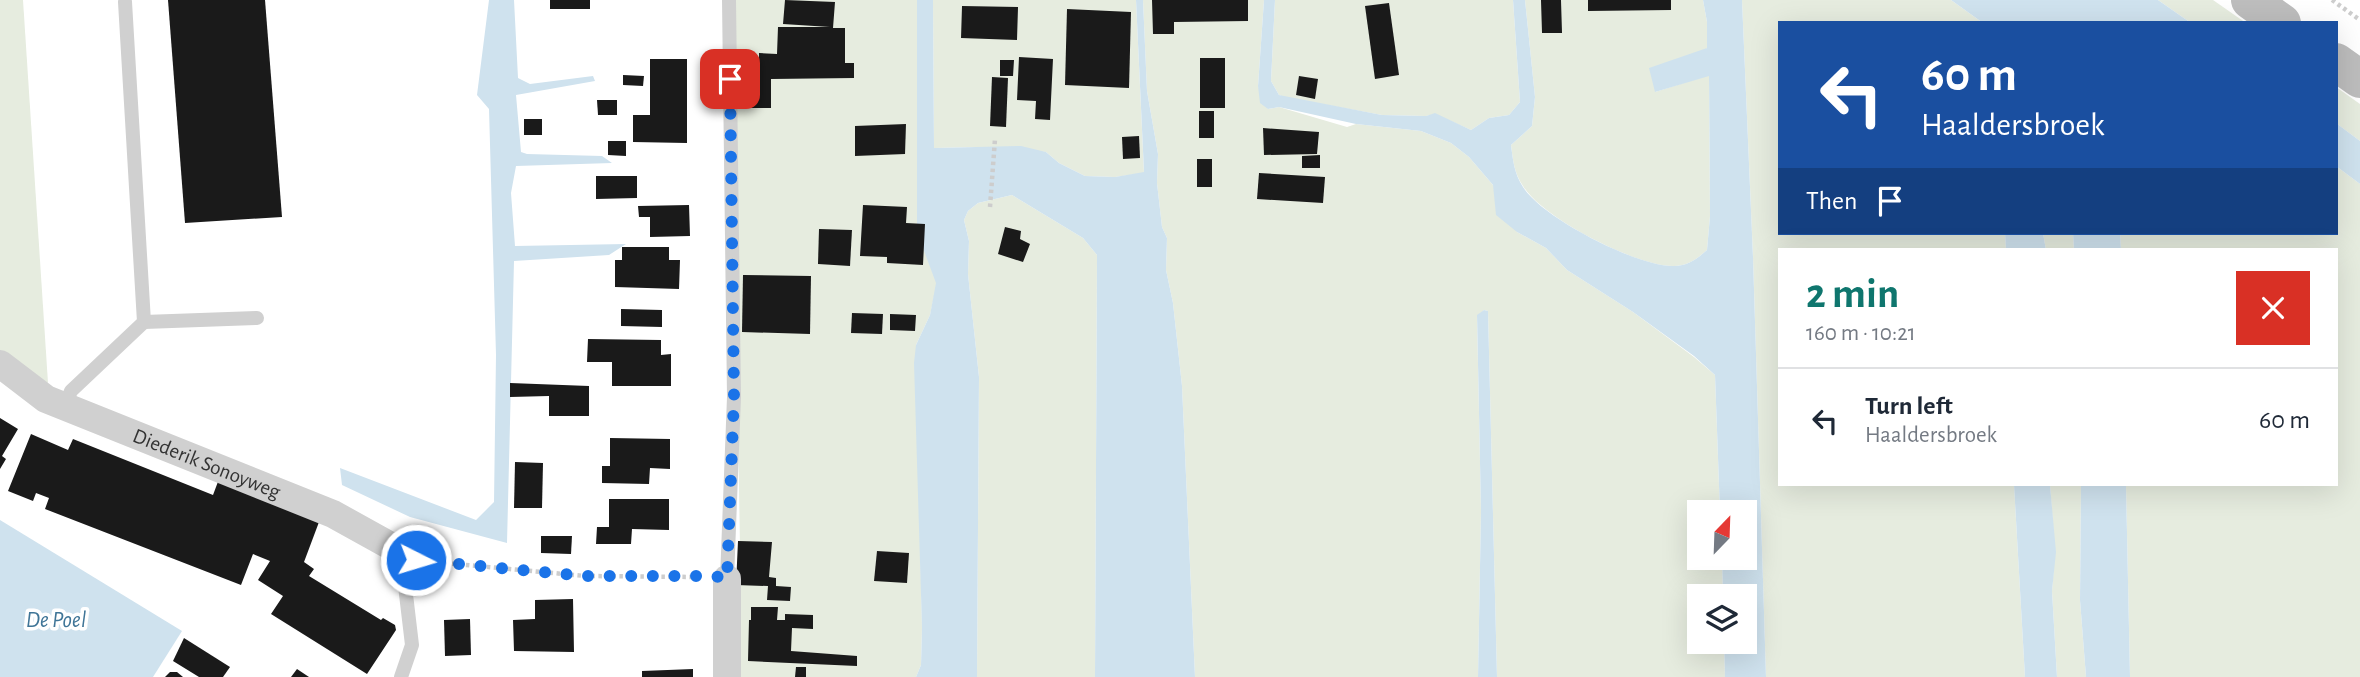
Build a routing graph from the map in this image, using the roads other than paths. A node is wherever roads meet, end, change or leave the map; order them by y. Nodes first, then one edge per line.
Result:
1 (729, 0) edge
2 (2250, 0) edge
3 (125, 2) dead end
4 (2279, 21) edge
5 (2338, 63) edge
6 (2360, 79) edge
7 (257, 318) dead end
8 (144, 322) junction
9 (0, 364) edge
10 (65, 406) junction
11 (388, 545) junction
12 (416, 560) road end
13 (727, 579) joint
14 (401, 677) edge
15 (727, 677) edge

1 - 13 lane
2 - 4 main road
3 - 8 lane
5 - 6 main road
7 - 8 lane
8 - 10 lane
9 - 10 street, Diederik Sonoyweg
10 - 11 street, Diederik Sonoyweg
11 - 12 street, Diederik Sonoyweg
11 - 14 lane
13 - 15 street

